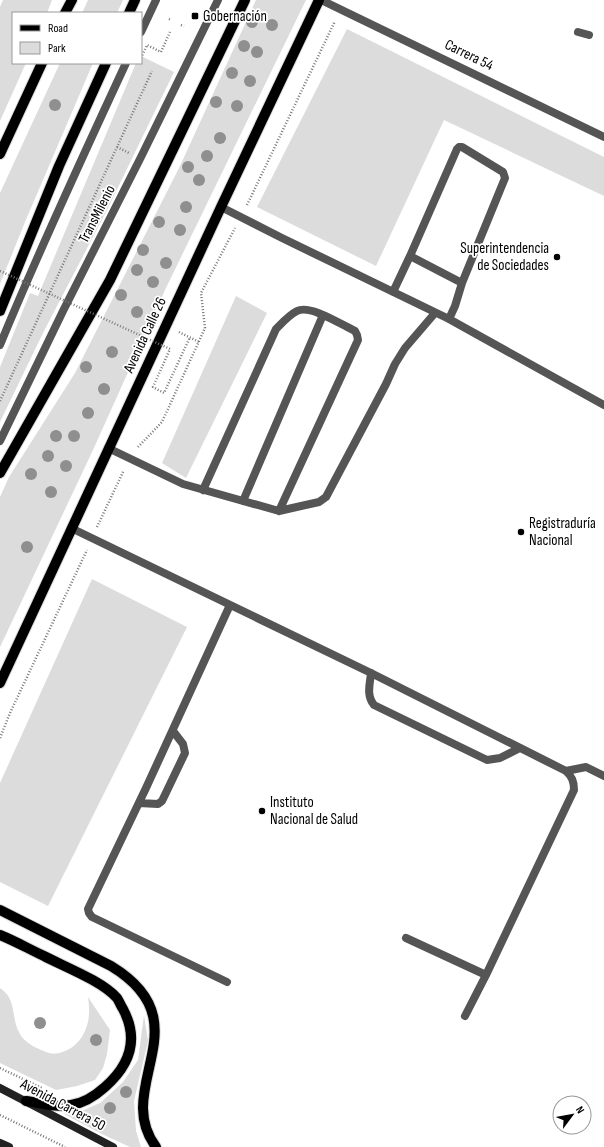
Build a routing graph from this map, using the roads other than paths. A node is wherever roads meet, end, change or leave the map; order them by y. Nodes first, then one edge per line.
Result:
1 (72, 0) edge
2 (135, 0) edge
3 (156, 0) edge
4 (218, 0) edge
5 (245, 0) edge
6 (320, 0) edge
7 (66, 12) edge
8 (129, 12) edge
9 (142, 30) edge
10 (578, 32) dead end
11 (589, 35) dead end
12 (42, 64) edge
13 (106, 64) edge
14 (126, 64) edge
15 (604, 137) edge
16 (0, 154) edge
17 (221, 206) junction
18 (410, 256) junction
19 (462, 283) junction
20 (393, 292) junction
21 (0, 311) edge
22 (435, 313) junction
23 (323, 315) junction
24 (449, 319) junction
25 (0, 345) edge
26 (604, 405) edge
27 (0, 441) edge
28 (108, 448) junction
29 (0, 473) edge
30 (203, 490) junction
31 (243, 501) junction
32 (279, 511) junction
33 (71, 528) junction
34 (230, 605) junction
35 (371, 673) junction
36 (0, 683) edge
37 (173, 731) junction
38 (520, 748) junction
39 (566, 771) junction
40 (604, 776) edge
41 (139, 803) junction
42 (0, 910) edge
43 (0, 935) edge
44 (406, 938) dead end
45 (486, 975) junction
46 (227, 982) dead end
47 (465, 1016) dead end
48 (0, 1088) edge
49 (26, 1101) junction
50 (0, 1143) edge
51 (9, 1147) edge
52 (113, 1147) edge
53 (156, 1147) edge

1 - 7 main road
2 - 8 main road
3 - 9 street
4 - 27 street, TransMilenio
5 - 29 main road
6 - 15 street, Carrera 54
6 - 17 main road, Avenida Calle 26
10 - 11 street
12 - 16 main road
13 - 21 main road
14 - 25 street
17 - 20 street
17 - 28 main road, Avenida Calle 26
18 - 19 street
18 - 19 street
18 - 20 street
19 - 24 street
20 - 22 street
22 - 24 street
22 - 32 street
23 - 30 street
23 - 31 street
23 - 32 street
24 - 26 street
28 - 30 street
28 - 33 main road, Avenida Calle 26
30 - 31 street
31 - 32 street
33 - 34 street
33 - 36 main road, Avenida Calle 26
34 - 35 street
34 - 37 street
35 - 38 street
35 - 38 street
37 - 41 street
37 - 41 street
38 - 39 street
39 - 40 street
39 - 45 street
41 - 46 street
42 - 53 main road
43 - 49 main road
44 - 45 street
45 - 47 street
48 - 49 main road, Avenida Carrera 50
49 - 52 main road, Avenida Carrera 50
50 - 51 main road

